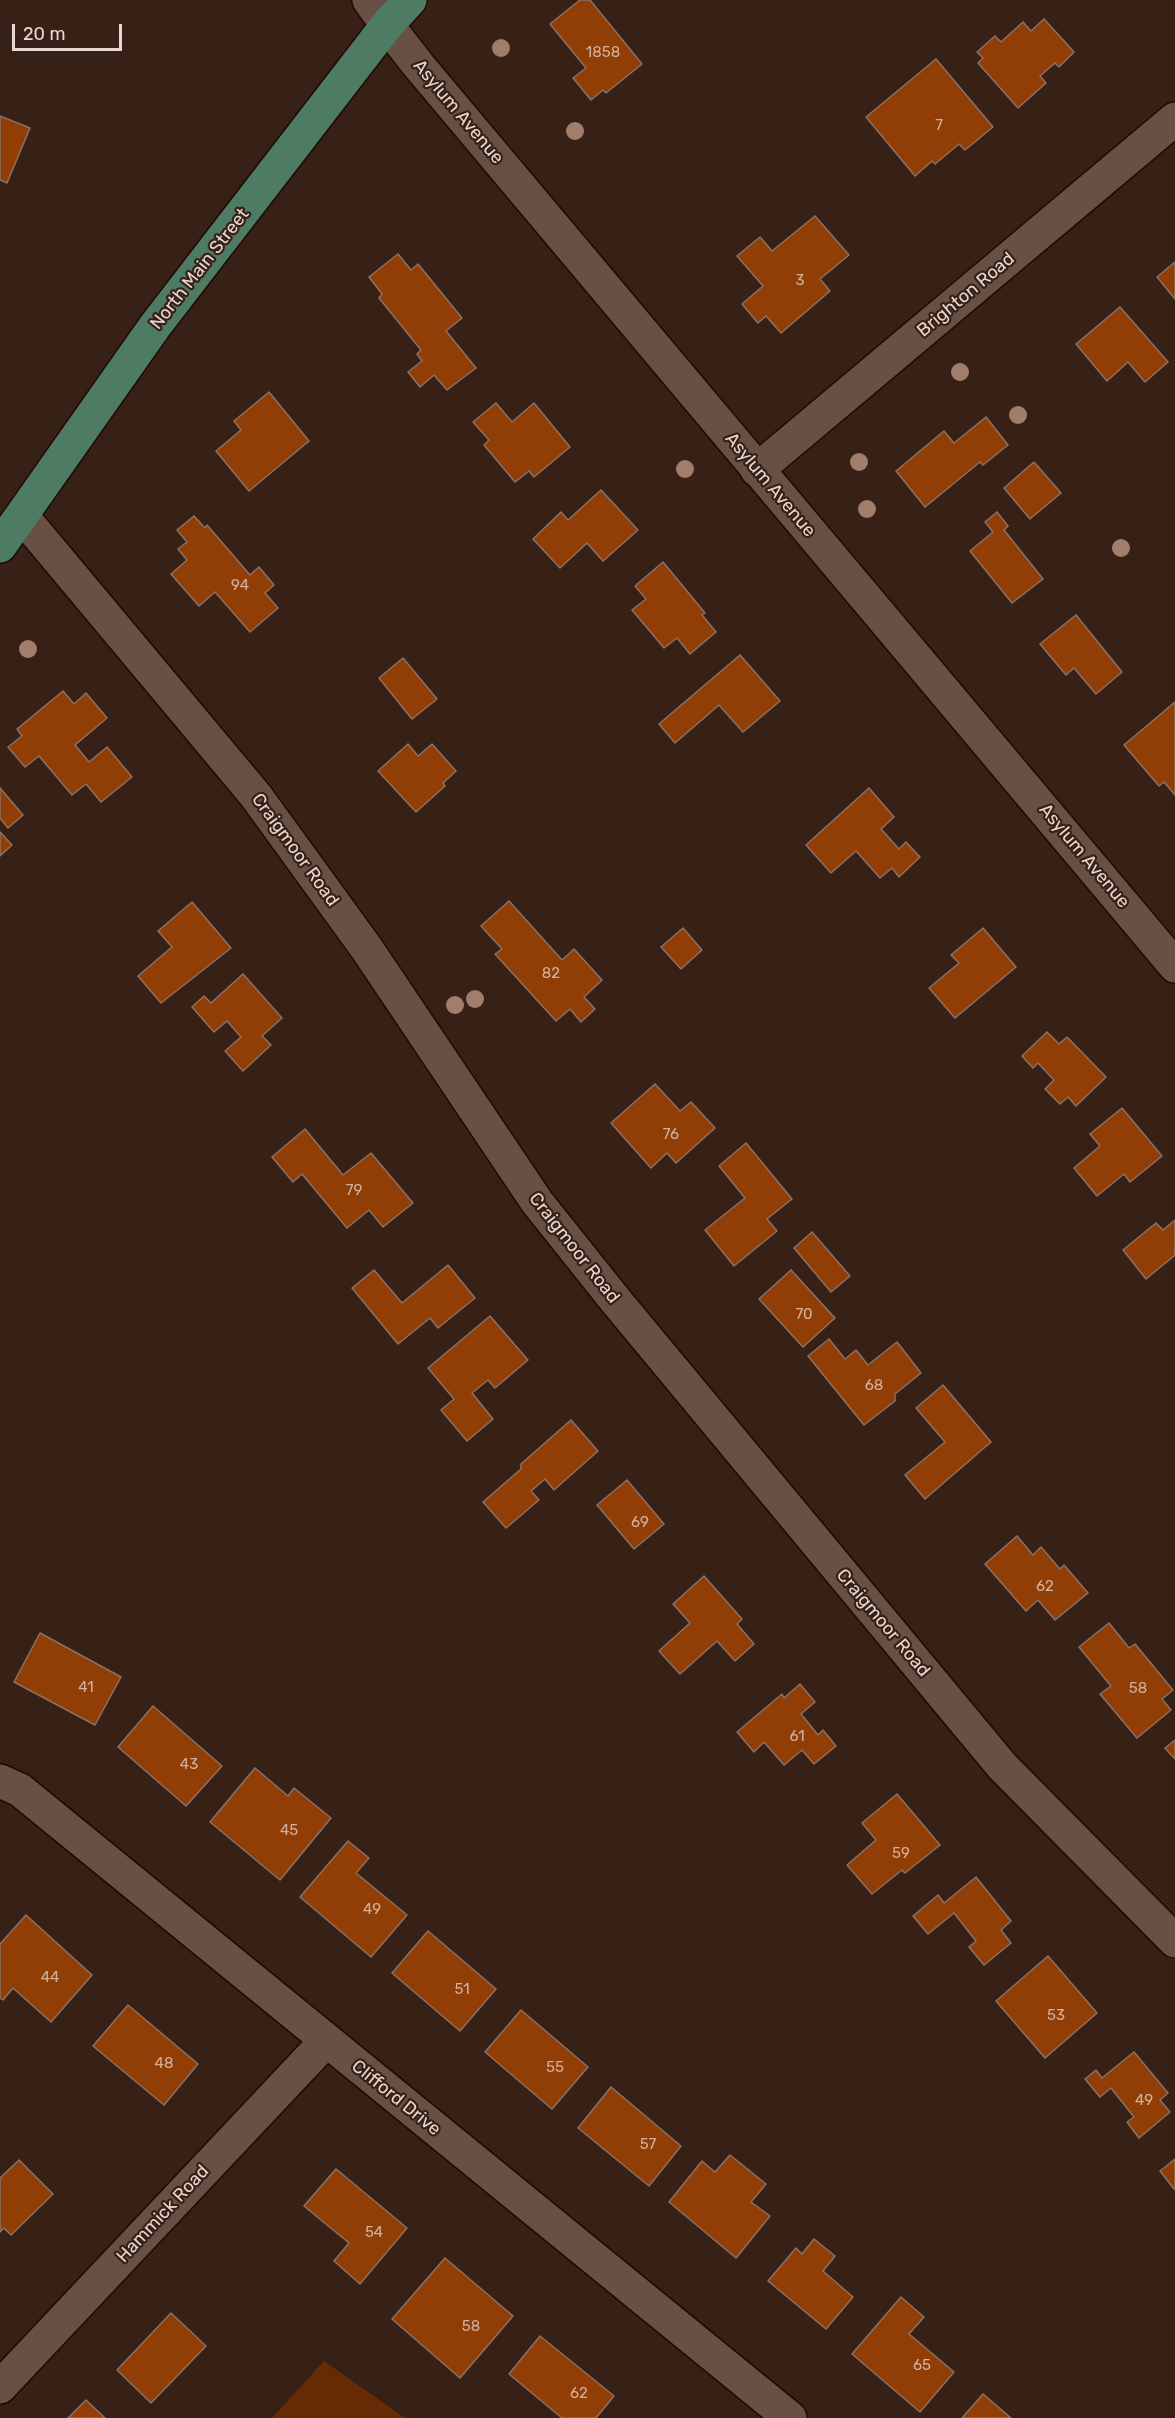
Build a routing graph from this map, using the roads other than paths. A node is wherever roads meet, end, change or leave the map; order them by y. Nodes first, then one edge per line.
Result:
1 (410, 0) edge
2 (378, 12) edge
3 (1175, 119) edge
4 (757, 470) junction
5 (22, 516) junction
6 (0, 546) edge
7 (1175, 966) edge
8 (0, 1782) edge
9 (1175, 1941) edge
10 (327, 2041) junction
11 (0, 2387) edge
12 (790, 2418) edge

1 - 2 main road, North Main Street
2 - 4 street, Asylum Avenue
2 - 5 main road, North Main Street
3 - 4 street, Brighton Road
4 - 7 street, Asylum Avenue
5 - 6 main road, North Main Street
5 - 9 street, Craigmoor Road
8 - 10 street, Clifford Drive
10 - 11 street, Hammick Road
10 - 12 street, Clifford Drive

